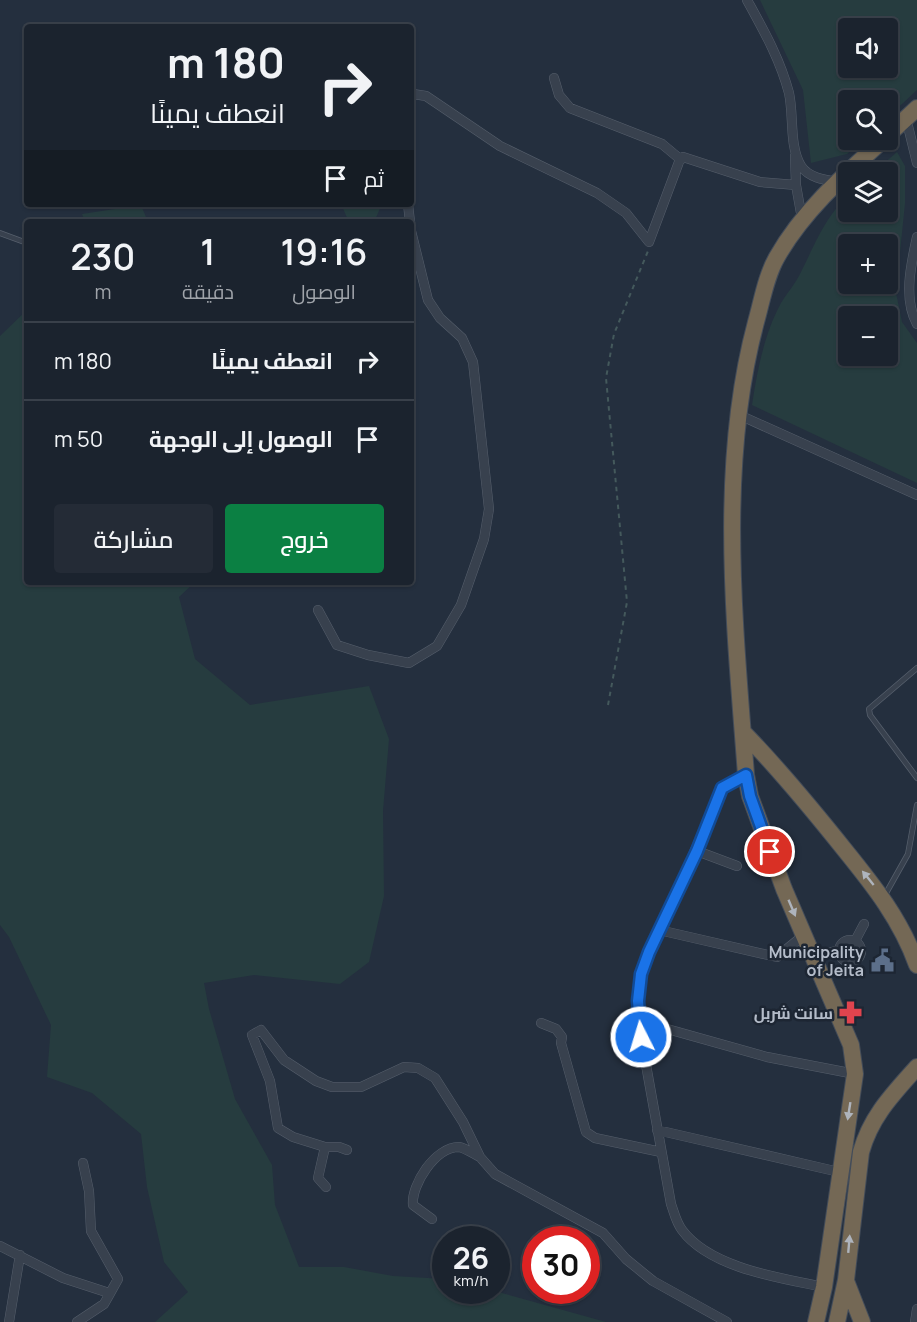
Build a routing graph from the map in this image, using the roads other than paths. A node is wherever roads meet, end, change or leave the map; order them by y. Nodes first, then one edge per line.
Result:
1 (747, 0) edge
2 (554, 78) dead end
3 (414, 94) edge
4 (912, 113) edge
5 (898, 126) edge
6 (872, 150) edge
7 (795, 151) junction
8 (681, 159) junction
9 (859, 162) edge
10 (917, 163) edge
11 (838, 182) joint
12 (796, 185) junction
13 (802, 219) junction
14 (0, 233) edge
15 (917, 237) edge
16 (24, 242) edge
17 (414, 243) edge
18 (917, 324) edge
19 (737, 414) junction
20 (917, 495) edge
21 (318, 610) dead end
22 (917, 668) edge
23 (743, 732) junction
24 (775, 766) junction
25 (746, 775) junction
26 (917, 778) edge
27 (917, 805) edge
28 (697, 851) junction
29 (737, 866) dead end
30 (883, 897) junction
31 (864, 924) dead end
32 (659, 930) junction
33 (804, 935) junction
34 (855, 941) junction
35 (839, 950) junction
36 (813, 957) junction
37 (917, 965) edge
38 (541, 1023) dead end
39 (641, 1037) junction
40 (917, 1067) edge
41 (855, 1074) junction
42 (657, 1130) junction
43 (325, 1147) junction
44 (347, 1150) dead end
45 (661, 1152) junction
46 (480, 1157) junction
47 (83, 1163) dead end
48 (839, 1172) junction
49 (326, 1187) dead end
50 (432, 1219) dead end
51 (0, 1246) edge
52 (20, 1255) junction
53 (846, 1280) junction
54 (824, 1287) junction
55 (108, 1297) junction
56 (917, 1309) edge
57 (9, 1322) edge
58 (77, 1322) edge
59 (727, 1322) edge
60 (816, 1322) edge
61 (837, 1322) edge
62 (862, 1322) edge
63 (915, 1322) edge

1 - 7 street
2 - 8 street
3 - 8 street
4 - 5 highway
4 - 10 street
6 - 9 highway
7 - 11 street
7 - 12 street
8 - 12 street
11 - 13 highway
12 - 13 street
13 - 19 highway
14 - 16 lane
15 - 18 street
17 - 21 street
19 - 20 street
19 - 23 highway
22 - 26 lane
23 - 24 highway
23 - 25 highway
24 - 25 highway
30 -> 24 highway
25 - 28 street
25 -> 33 highway
27 - 30 lane
28 - 29 street
28 - 32 street
30 - 37 highway
31 - 34 street
32 - 33 street
32 - 39 street
33 - 36 highway
34 - 35 street
34 - 35 street
35 - 36 street
36 - 41 highway
38 - 45 street
39 - 41 street
39 - 42 street
53 -> 40 highway
41 -> 48 highway
42 - 45 street
42 - 48 street
43 - 44 street
43 - 46 street
43 - 49 street
45 - 54 street
46 - 50 street
46 - 59 street
47 - 55 street
48 - 54 highway
51 - 52 street
52 - 55 street
52 - 57 street
53 - 61 highway
53 - 62 highway
54 - 60 highway
55 - 58 street
56 - 63 street

